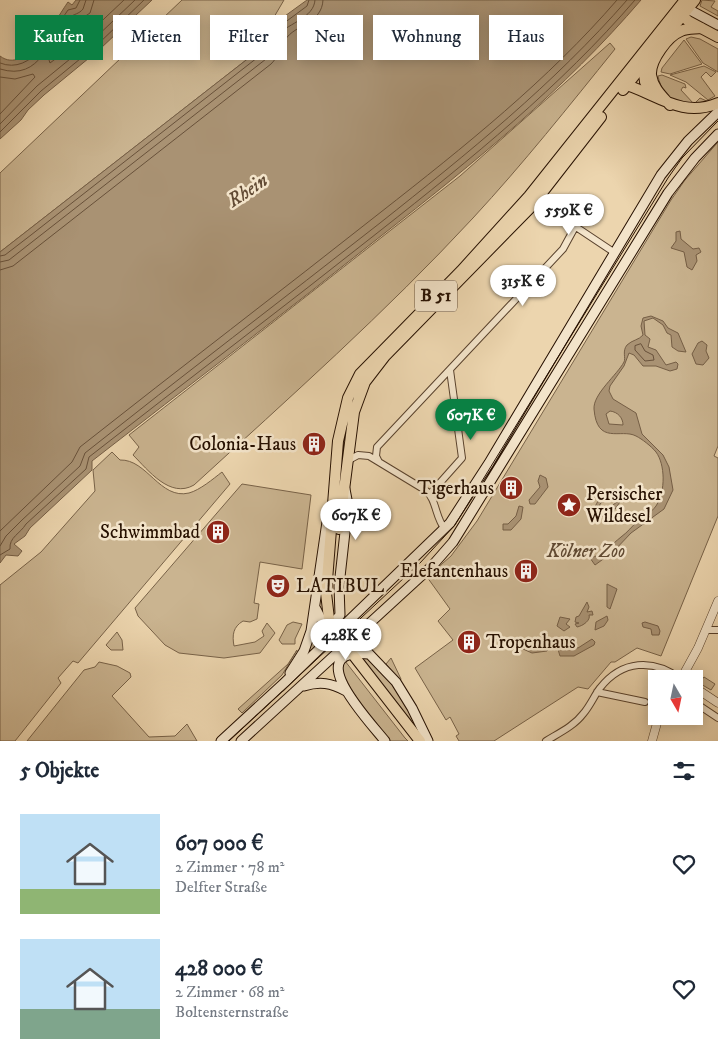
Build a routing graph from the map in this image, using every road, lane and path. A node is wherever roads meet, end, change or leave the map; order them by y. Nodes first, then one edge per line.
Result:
1 (695, 0) edge
2 (683, 9) edge
3 (718, 25) edge
4 (701, 28) junction
5 (718, 37) edge
6 (643, 65) junction
7 (624, 84) junction
8 (655, 98) junction
9 (718, 103) edge
10 (670, 105) junction
11 (718, 112) edge
12 (718, 134) edge
13 (532, 199) junction
14 (575, 227) junction
15 (616, 253) junction
16 (450, 370) junction
17 (338, 441) junction
18 (348, 447) junction
19 (346, 462) junction
20 (379, 462) junction
21 (344, 481) junction
22 (430, 494) junction
23 (332, 503) junction
24 (445, 529) junction
25 (718, 601) edge
26 (340, 604) junction
27 (316, 609) junction
28 (360, 609) junction
29 (707, 630) junction
30 (718, 630) edge
31 (354, 638) junction
32 (368, 654) junction
33 (664, 670) edge
34 (686, 670) edge
35 (280, 687) junction
36 (297, 690) junction
37 (346, 691) junction
38 (597, 692) junction
39 (703, 693) edge
40 (643, 702) dead end
41 (718, 703) edge
42 (703, 708) edge
43 (718, 718) edge
44 (656, 725) edge
45 (220, 741) edge
46 (241, 741) edge
47 (384, 741) edge
48 (411, 741) edge
49 (420, 741) edge
50 (428, 741) edge
51 (546, 741) edge
52 (652, 741) edge

1 - 2 main road, B 51
2 - 3 main road
2 - 4 main road
2 - 6 main road, B 51
2 - 7 main road, B 51
4 - 5 main road
4 - 10 main road
6 - 7 main road, B 51
6 - 8 main road
7 - 8 main road
7 - 13 main road, B 51
8 - 10 main road
9 - 10 main road
11 - 15 main road
12 - 31 main road
13 - 14 street
13 - 17 main road, B 51
13 - 18 main road, B 51
14 - 15 street
14 - 16 street
15 - 24 main road
16 - 20 street
16 - 22 street
17 - 18 main road
17 - 23 main road, B 51
18 - 19 main road, B 51
19 - 20 street
19 - 21 main road, B 51
20 - 22 street
21 - 23 main road, B 51
21 - 26 main road
22 - 24 street
23 - 27 main road, B 51
24 - 28 main road
25 - 29 street
26 - 27 main road
26 - 28 main road
27 - 35 main road, B 51
28 - 35 main road
29 - 30 street
29 - 34 street
31 - 32 main road
31 - 36 main road
32 - 37 main road
32 - 50 main road
33 - 38 street
35 - 45 main road, B 51
36 - 37 main road
36 - 46 main road
37 - 47 main road
38 - 40 street
38 - 51 street
39 - 41 street
42 - 43 street
44 - 52 street
48 - 49 main road

